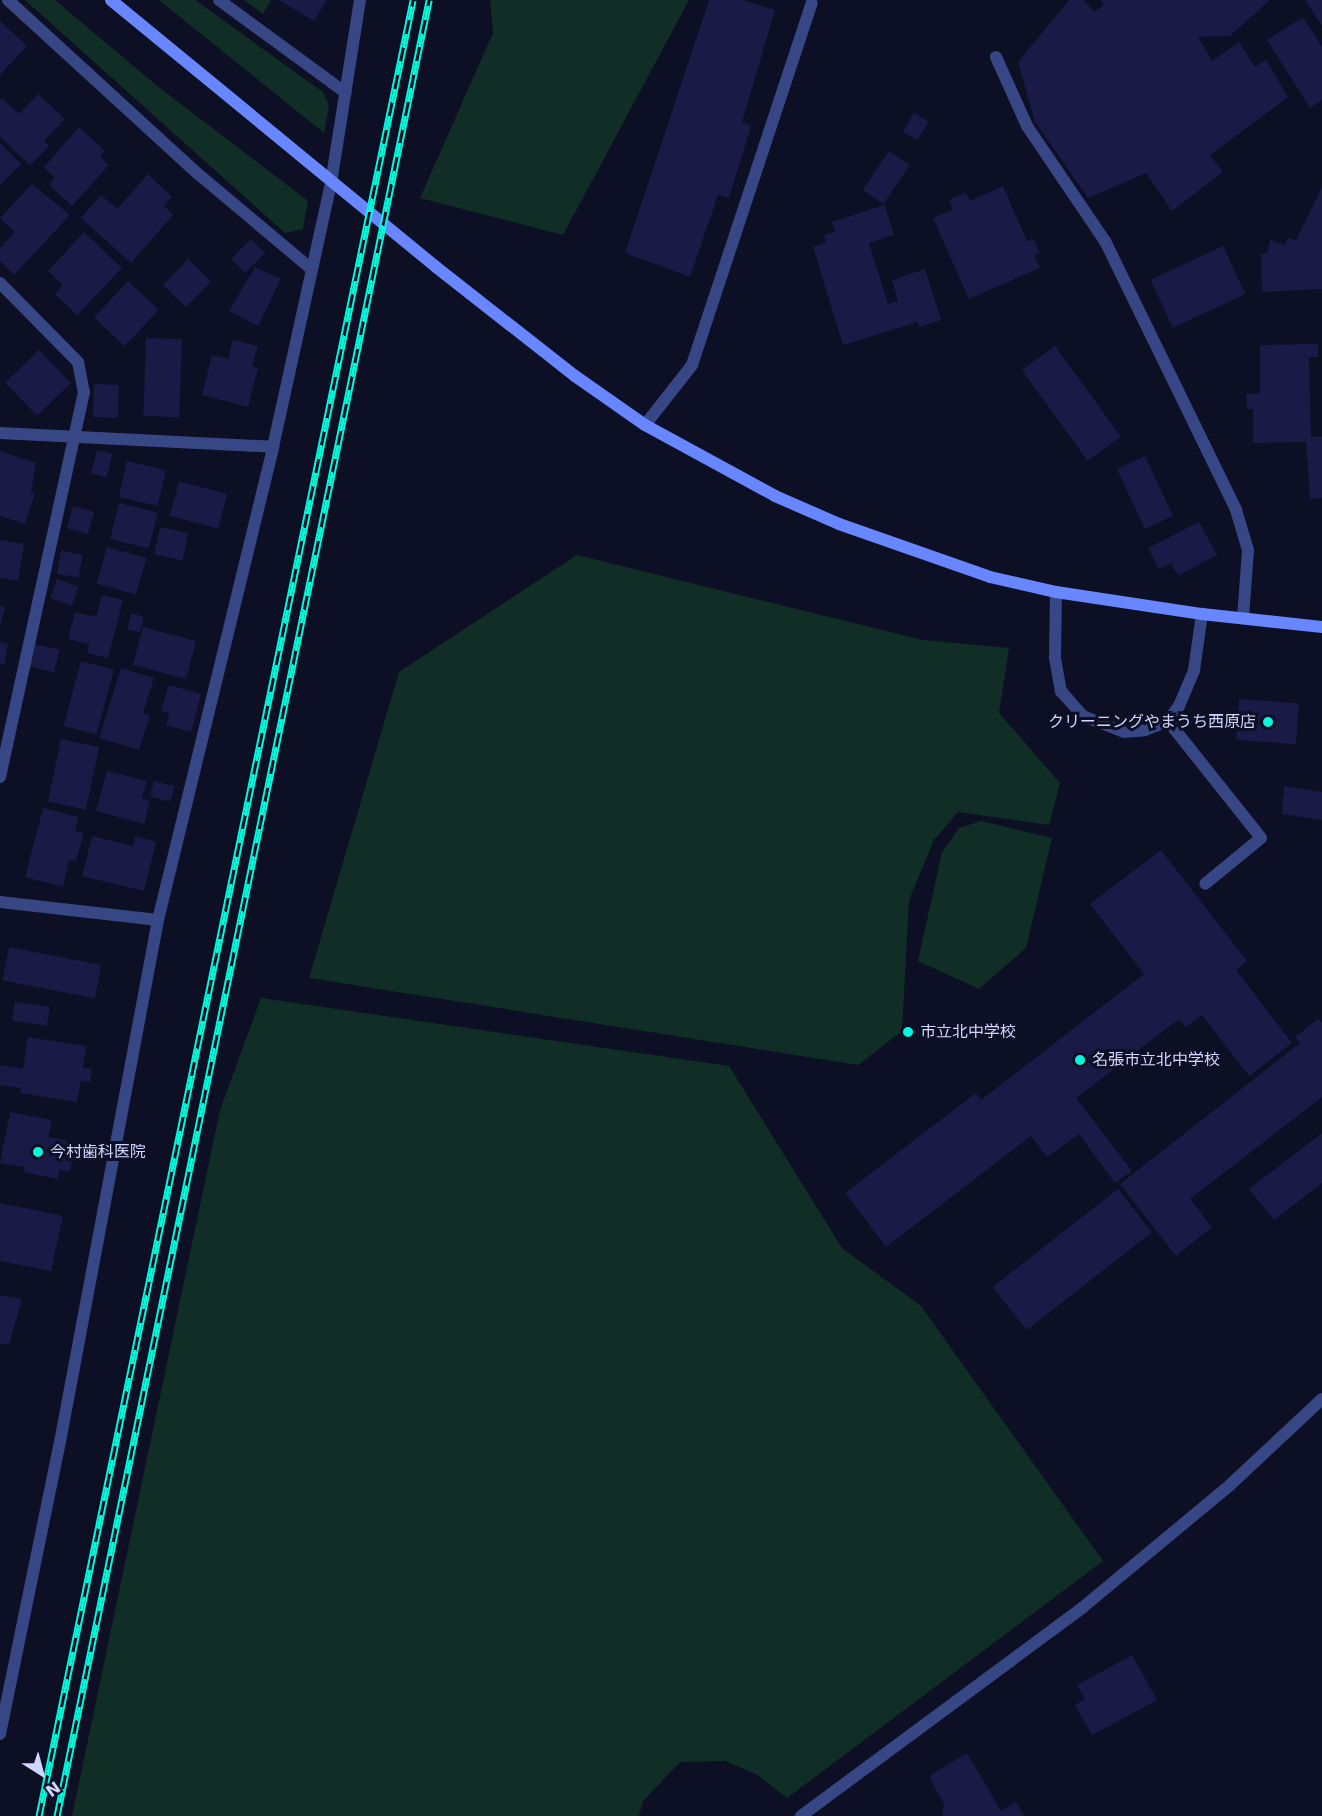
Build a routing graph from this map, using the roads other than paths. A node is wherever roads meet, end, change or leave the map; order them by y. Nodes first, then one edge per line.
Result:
1 (8, 0) edge
2 (111, 0) edge
3 (219, 0) edge
4 (360, 0) edge
5 (812, 3) dead end
6 (996, 57) dead end
7 (346, 93) junction
8 (309, 267) junction
9 (0, 283) edge
10 (645, 425) junction
11 (0, 433) edge
12 (74, 436) junction
13 (273, 447) junction
14 (1056, 592) junction
15 (1202, 614) junction
16 (1243, 618) junction
17 (1322, 627) edge
18 (1168, 721) junction
19 (0, 777) edge
20 (1205, 884) dead end
21 (0, 902) edge
22 (158, 920) junction
23 (1322, 1398) edge
24 (0, 1734) edge
25 (801, 1816) edge

1 - 8 street
2 - 10 street
3 - 7 street
4 - 7 street
5 - 10 street
6 - 16 street
7 - 8 street
8 - 13 street
9 - 12 street
10 - 14 street
11 - 12 street
12 - 13 street
12 - 19 street
13 - 22 street
14 - 15 street
14 - 18 street
15 - 16 street
15 - 18 street
16 - 17 street
18 - 20 street
21 - 22 street
22 - 24 street
23 - 25 street

